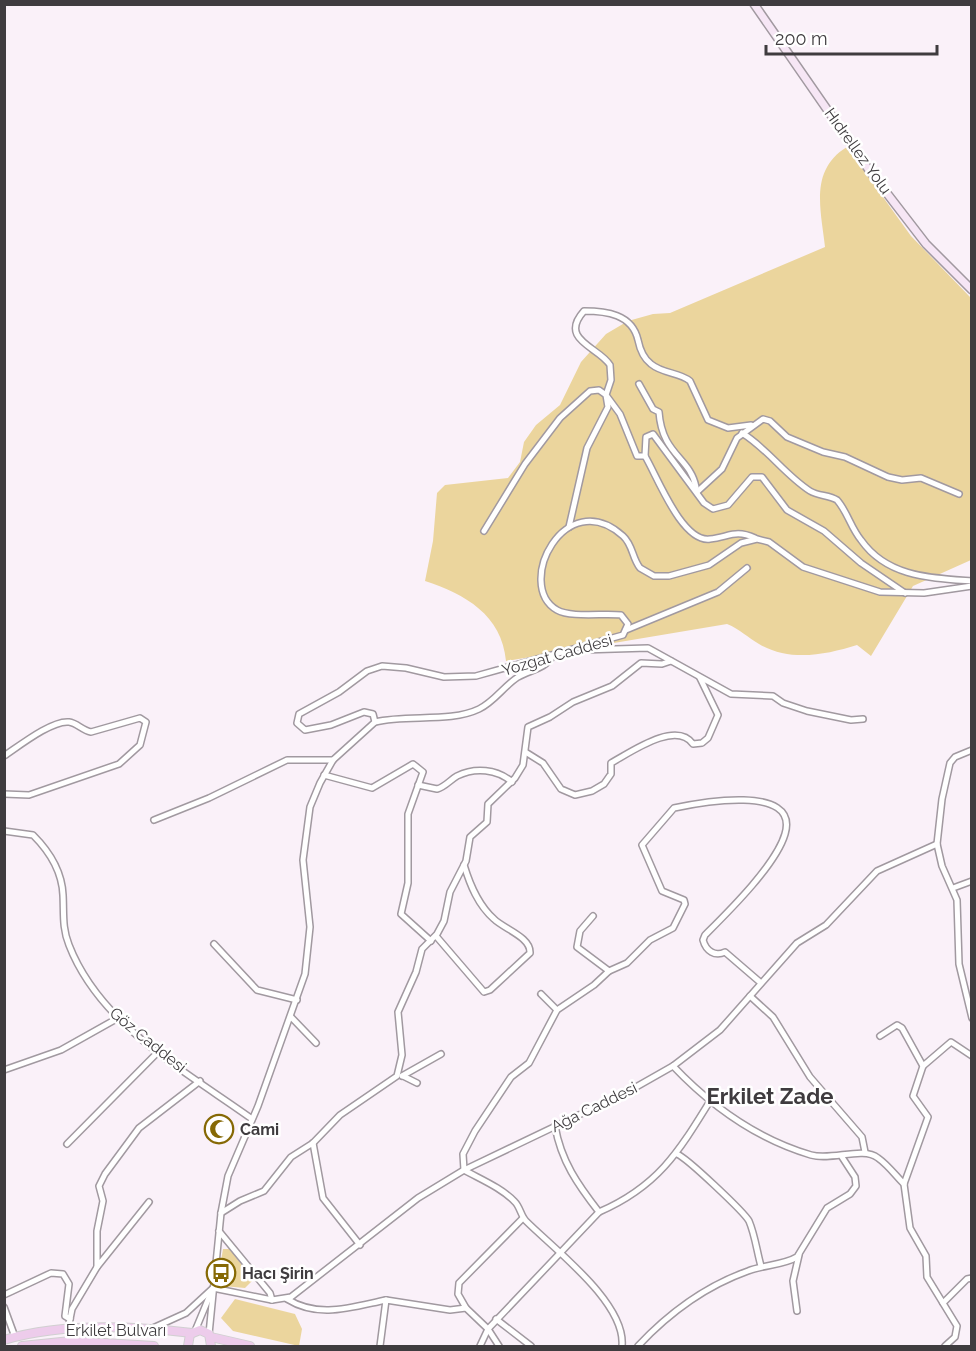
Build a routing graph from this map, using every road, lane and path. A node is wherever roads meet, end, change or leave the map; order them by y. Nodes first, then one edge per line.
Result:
1 (754, 4) edge
2 (972, 290) edge
3 (639, 384) dead end
4 (606, 395) junction
5 (751, 425) junction
6 (742, 433) junction
7 (645, 456) junction
8 (697, 492) junction
9 (959, 494) dead end
10 (569, 527) junction
11 (484, 531) dead end
12 (757, 539) junction
13 (747, 568) dead end
14 (972, 581) edge
15 (972, 586) edge
16 (906, 594) junction
17 (627, 630) junction
18 (571, 651) junction
19 (553, 656) junction
20 (671, 661) junction
21 (699, 677) junction
22 (863, 718) dead end
23 (374, 725) junction
24 (972, 750) edge
25 (527, 753) junction
26 (4, 756) edge
27 (333, 760) junction
28 (324, 775) junction
29 (512, 782) junction
30 (418, 785) junction
31 (4, 794) edge
32 (154, 820) dead end
33 (4, 831) edge
34 (938, 844) junction
35 (464, 864) junction
36 (972, 881) edge
37 (953, 888) junction
38 (593, 916) dead end
39 (433, 938) junction
40 (214, 944) dead end
41 (609, 971) junction
42 (761, 983) junction
43 (541, 994) dead end
44 (750, 996) junction
45 (297, 1000) junction
46 (557, 1010) junction
47 (291, 1017) junction
48 (118, 1018) junction
49 (972, 1018) edge
50 (880, 1036) dead end
51 (316, 1043) dead end
52 (159, 1051) junction
53 (441, 1054) dead end
54 (972, 1056) edge
55 (4, 1061) edge
56 (673, 1066) junction
57 (923, 1066) junction
58 (5, 1069) edge
59 (399, 1076) junction
60 (200, 1081) junction
61 (417, 1083) dead end
62 (710, 1101) junction
63 (252, 1119) junction
64 (555, 1126) junction
65 (313, 1143) junction
66 (67, 1144) dead end
67 (865, 1152) junction
68 (677, 1154) junction
69 (842, 1156) junction
70 (464, 1170) junction
71 (904, 1184) junction
72 (149, 1202) dead end
73 (599, 1212) junction
74 (221, 1213) junction
75 (523, 1218) junction
76 (219, 1232) junction
77 (360, 1245) junction
78 (560, 1252) junction
79 (799, 1255) junction
80 (761, 1266) junction
81 (97, 1268) junction
82 (972, 1278) edge
83 (213, 1288) junction
84 (4, 1295) edge
85 (287, 1299) junction
86 (272, 1300) junction
87 (386, 1300) junction
88 (944, 1303) junction
89 (4, 1307) edge
90 (466, 1308) junction
91 (797, 1311) dead end
92 (70, 1319) junction
93 (496, 1319) junction
94 (68, 1329) junction
95 (149, 1329) junction
96 (488, 1329) junction
97 (193, 1332) junction
98 (210, 1336) junction
99 (15, 1337) junction
100 (4, 1340) edge
101 (22, 1347) edge
102 (154, 1347) edge
103 (188, 1347) edge
104 (212, 1347) edge
105 (250, 1347) edge
106 (380, 1347) edge
107 (480, 1347) edge
108 (499, 1347) edge
109 (531, 1347) edge
110 (622, 1347) edge
111 (638, 1347) edge
112 (945, 1347) edge

1 - 2 street, Hıdrellez Yolu
3 - 8 street
4 - 5 street
4 - 7 street
4 - 10 street
4 - 11 street
5 - 6 street
5 - 9 street
6 - 8 street
6 - 14 street
7 - 8 street
7 - 12 street
8 - 16 street
10 - 12 street
10 - 17 street, Yozgat Caddesi
12 - 16 street
13 - 17 street
15 - 16 street
17 - 18 street, Yozgat Caddesi
18 - 19 street, Yozgat Caddesi
18 - 20 street
19 - 23 street
19 - 23 street, Yozgat Caddesi
20 - 21 street
20 - 25 street
21 - 22 street
21 - 25 street
23 - 27 street
24 - 34 street
25 - 29 street
26 - 31 street
27 - 28 street
27 - 32 street
28 - 30 street
28 - 45 street
29 - 30 street
29 - 35 street
30 - 39 street
33 - 48 street, Göz Caddesi
34 - 37 street
34 - 42 street, Ağa Caddesi
35 - 39 street
35 - 39 street
36 - 37 street
37 - 49 street
38 - 41 street
39 - 59 street
40 - 45 street
41 - 42 street
41 - 46 street
42 - 44 street, Ağa Caddesi
43 - 46 street
44 - 56 street, Ağa Caddesi
44 - 67 street
45 - 47 street
46 - 70 street
47 - 51 street
47 - 63 street
48 - 52 street, Göz Caddesi
48 - 58 street
50 - 57 street
52 - 60 street, Göz Caddesi
52 - 66 street
53 - 59 street
54 - 57 street
55 - 58 street
56 - 62 street
56 - 64 street, Ağa Caddesi
57 - 71 street
59 - 61 street
59 - 65 street
60 - 63 street, Göz Caddesi
60 - 81 street
62 - 68 street
62 - 69 street
63 - 74 street
64 - 70 street, Ağa Caddesi
64 - 73 street
65 - 74 street
65 - 77 street
67 - 69 street
67 - 71 street
68 - 73 street
68 - 80 street
69 - 79 street
70 - 75 street
70 - 77 street, Ağa Caddesi
71 - 88 street
72 - 81 street
73 - 78 street
74 - 76 street
75 - 78 street
75 - 90 street
76 - 83 street
76 - 86 street
77 - 85 street, Ağa Caddesi
78 - 93 street
78 - 110 street
79 - 80 street
79 - 91 street
80 - 111 street
81 - 92 street
82 - 88 street
83 - 86 street
83 - 95 street
83 - 97 street
83 - 98 street
84 - 92 street
85 - 86 street
85 - 87 street
87 - 90 street
87 - 106 street
88 - 112 street
89 - 99 street
90 - 96 street
92 - 94 street
93 - 96 street
93 - 109 street
94 - 95 main road, Erkilet Bulvarı
94 - 99 main road, Erkilet Bulvarı
95 - 97 main road, Erkilet Bulvarı
96 - 107 street
96 - 108 street
97 - 98 main road, Erkilet Bulvarı
97 - 103 main road
98 - 104 main road
98 - 105 main road
99 - 100 main road, Erkilet Bulvarı
101 - 102 main road, Erkilet Bulvarı

